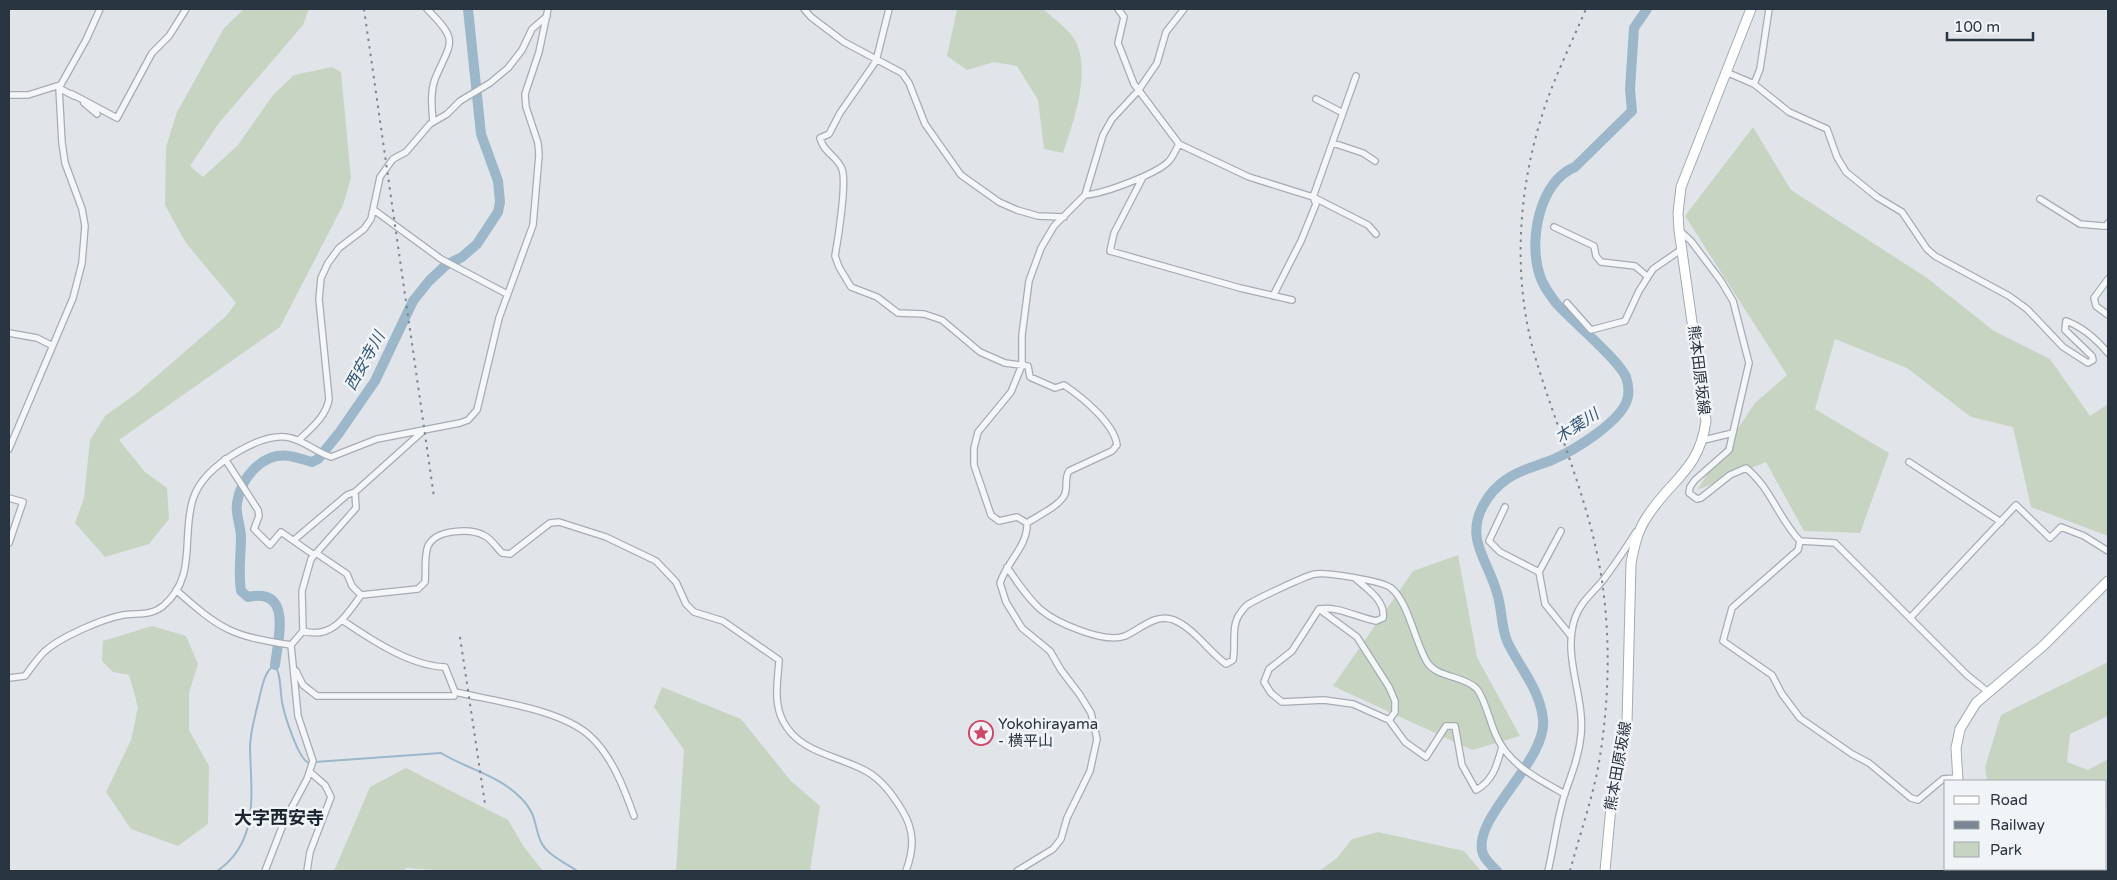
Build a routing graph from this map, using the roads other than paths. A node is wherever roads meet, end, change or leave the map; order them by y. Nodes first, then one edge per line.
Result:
1 (100, 9) edge
2 (186, 9) edge
3 (427, 9) edge
4 (548, 9) edge
5 (804, 9) edge
6 (889, 9) edge
7 (1118, 9) edge
8 (1184, 9) edge
9 (1751, 9) edge
10 (1769, 9) edge
11 (548, 16) junction
12 (876, 61) junction
13 (1726, 72) junction
14 (1356, 76) dead end
15 (1754, 84) junction
16 (59, 87) junction
17 (1138, 92) junction
18 (9, 95) edge
19 (1316, 99) dead end
20 (1343, 113) junction
21 (433, 122) junction
22 (1333, 143) junction
23 (1179, 144) junction
24 (1375, 161) dead end
25 (1144, 177) junction
26 (1085, 195) junction
27 (1313, 197) junction
28 (2040, 199) dead end
29 (374, 210) junction
30 (1064, 217) junction
31 (2108, 226) edge
32 (1554, 227) dead end
33 (1679, 230) junction
34 (1376, 234) dead end
35 (1682, 248) junction
36 (1648, 277) junction
37 (2108, 279) edge
38 (507, 294) junction
39 (1273, 296) junction
40 (1292, 300) dead end
41 (1566, 303) dead end
42 (2108, 315) edge
43 (9, 333) edge
44 (51, 345) junction
45 (2108, 353) edge
46 (1022, 365) junction
47 (424, 429) junction
48 (1733, 433) junction
49 (299, 440) junction
50 (1704, 440) junction
51 (9, 449) edge
52 (225, 459) junction
53 (1909, 462) dead end
54 (355, 492) junction
55 (9, 498) edge
56 (1505, 507) dead end
57 (1645, 520) junction
58 (2001, 522) junction
59 (1027, 523) junction
60 (1561, 531) dead end
61 (294, 540) junction
62 (1800, 541) junction
63 (9, 543) edge
64 (2108, 551) edge
65 (315, 554) junction
66 (1007, 567) junction
67 (1539, 572) junction
68 (1356, 580) junction
69 (2108, 581) edge
70 (176, 590) junction
71 (361, 594) junction
72 (1319, 609) junction
73 (1910, 618) junction
74 (342, 620) junction
75 (303, 631) junction
76 (1571, 636) junction
77 (291, 645) junction
78 (294, 668) junction
79 (9, 678) edge
80 (1988, 692) junction
81 (454, 696) dead end
82 (1389, 720) junction
83 (1502, 747) junction
84 (310, 772) junction
85 (1957, 780) edge
86 (1565, 794) junction
87 (634, 816) dead end
88 (265, 871) edge
89 (307, 871) edge
90 (906, 871) edge
91 (1017, 871) edge
92 (1548, 871) edge
93 (1606, 871) edge

1 - 16 street
2 - 16 street
3 - 21 street
4 - 11 street
5 - 12 street
6 - 12 street
7 - 17 street
8 - 17 street
9 - 13 main road, 熊本田原坂線
10 - 15 street
11 - 21 street
11 - 38 street
12 - 30 street
12 - 46 street
13 - 15 street
13 - 33 main road, 熊本田原坂線
14 - 20 street
15 - 45 street
16 - 18 street
16 - 44 street
17 - 23 street
17 - 26 street
19 - 20 street
20 - 22 street
21 - 29 street
22 - 24 street
22 - 27 street
23 - 25 street
23 - 27 street
25 - 26 street
25 - 39 street
26 - 30 street
27 - 34 street
27 - 39 street
28 - 31 street
29 - 38 street
29 - 49 street
30 - 46 street
32 - 36 street
33 - 35 main road, 熊本田原坂線
33 - 48 street
35 - 36 street
35 - 50 main road, 熊本田原坂線
36 - 41 street
37 - 42 street
38 - 47 street
39 - 40 street
43 - 44 street
44 - 51 street
46 - 59 street
46 - 59 street
47 - 49 street
47 - 54 street
48 - 50 street
48 - 62 street
49 - 52 street
50 - 57 main road, 熊本田原坂線
52 - 61 street
52 - 70 street
53 - 58 street
54 - 61 street
54 - 65 street
55 - 63 street
56 - 67 street
57 - 76 street
57 - 93 main road, 熊本田原坂線
58 - 64 street
58 - 73 street
59 - 66 street
60 - 67 street
61 - 65 street
62 - 73 street
62 - 85 street
65 - 71 street
65 - 75 street
66 - 68 street
66 - 91 street
67 - 76 street
68 - 72 street
68 - 83 street
69 - 80 main road
70 - 77 street
70 - 79 street
71 - 74 street
71 - 90 street
72 - 82 street
72 - 82 street
73 - 80 street
74 - 75 street
74 - 87 street
75 - 77 street
76 - 86 street
77 - 78 street
78 - 81 street
78 - 84 street
80 - 85 main road
82 - 83 street
83 - 86 street
84 - 88 street
84 - 89 street
86 - 92 street

